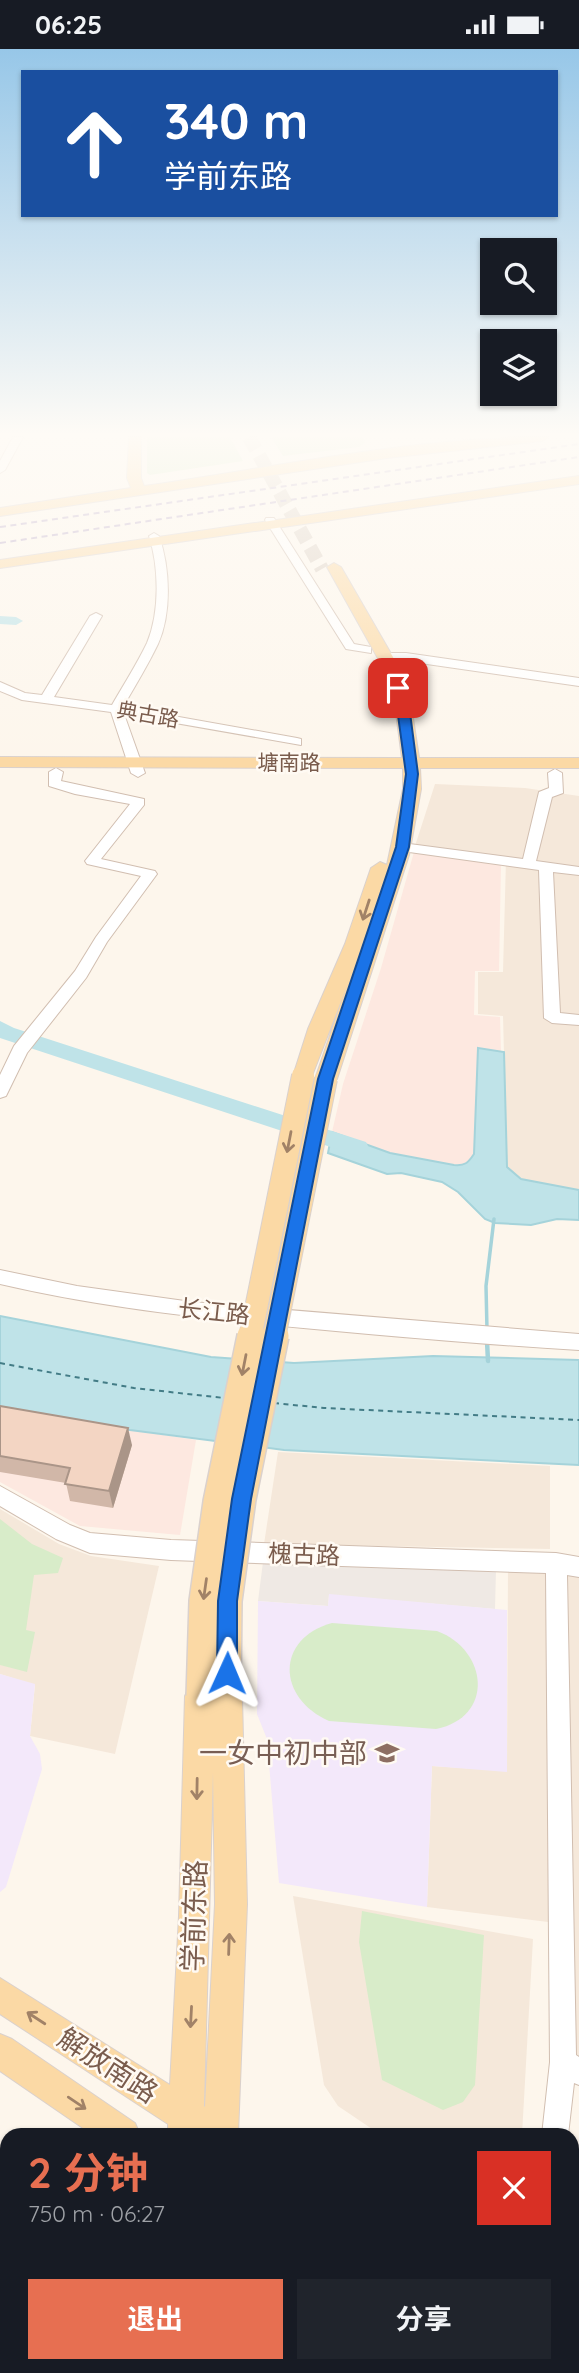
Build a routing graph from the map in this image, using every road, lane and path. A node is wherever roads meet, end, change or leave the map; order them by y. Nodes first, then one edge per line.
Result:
1 (110, 545) edge
2 (157, 545) edge
3 (286, 545) edge
4 (0, 561) edge
5 (96, 616) dead end
6 (367, 650) junction
7 (386, 657) junction
8 (579, 682) edge
9 (0, 687) edge
10 (46, 699) junction
11 (116, 709) junction
12 (297, 741) dead end
13 (0, 762) edge
14 (579, 763) edge
15 (136, 767) junction
16 (0, 771) edge
17 (407, 771) junction
18 (56, 772) junction
19 (555, 773) junction
20 (579, 773) edge
21 (402, 847) junction
22 (528, 865) junction
23 (547, 867) junction
24 (579, 871) edge
25 (579, 1020) edge
26 (314, 1077) junction
27 (0, 1092) edge
28 (0, 1277) edge
29 (579, 1342) edge
30 (0, 1495) edge
31 (568, 1565) edge
32 (213, 1697) junction
33 (0, 1995) edge
34 (0, 2052) edge
35 (571, 2067) edge
36 (186, 2125) edge
37 (113, 2128) edge
38 (219, 2128) edge
39 (557, 2128) edge

1 - 4 main road
2 - 11 street
3 - 6 street
5 - 10 street
6 - 7 main road
6 - 17 main road
7 - 8 street
7 - 17 main road
9 - 10 street, 典古路
10 - 11 street, 典古路
11 - 12 street, 典古路
11 - 15 street
13 - 15 main road, 塘南路
14 - 17 main road, 塘南路
15 - 17 main road, 塘南路
15 - 18 main road, 塘南路
16 - 18 main road, 塘南路
17 - 19 main road, 塘南路
17 - 21 main road
17 -> 26 main road
18 - 27 street
19 - 20 main road, 塘南路
19 - 22 street
21 - 22 street
21 - 26 main road
22 - 23 street
23 - 24 street
23 - 25 street
26 - 32 main road, bridge
28 - 29 street, 长江路
30 - 31 street, 槐古路
31 - 35 street
32 -> 36 main road, 学前东路
38 -> 32 main road, 学前东路
36 -> 33 main road, 解放南路
34 -> 37 main road, 解放南路
35 - 39 street

